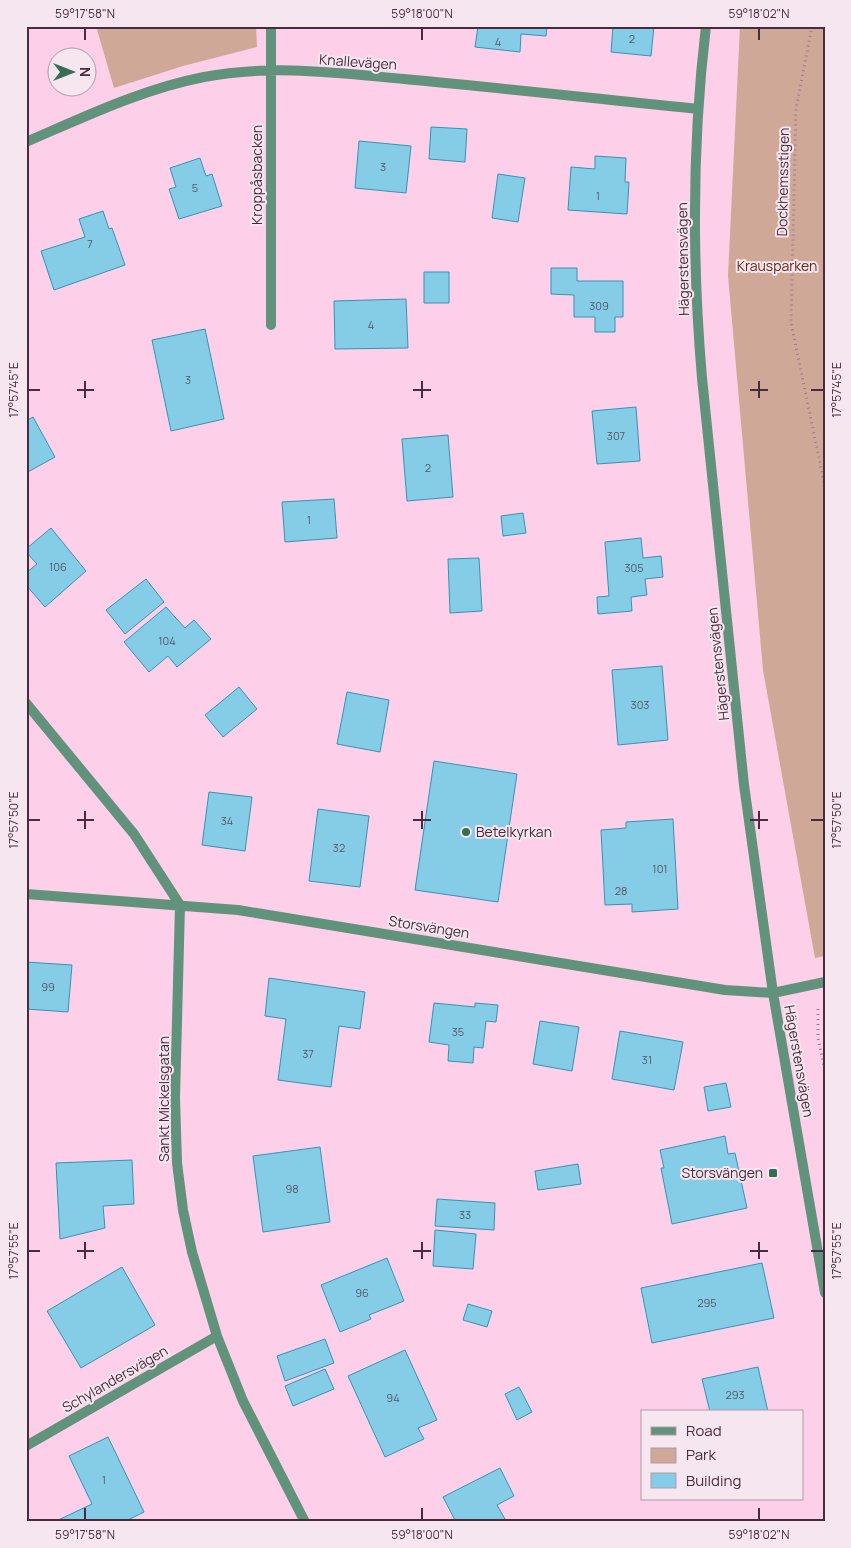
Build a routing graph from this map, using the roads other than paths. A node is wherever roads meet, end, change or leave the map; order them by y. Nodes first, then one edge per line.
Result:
1 (271, 26) edge
2 (706, 26) edge
3 (270, 70) junction
4 (698, 110) junction
5 (26, 142) edge
6 (271, 324) dead end
7 (26, 703) edge
8 (26, 894) edge
9 (180, 905) junction
10 (822, 983) edge
11 (773, 993) junction
12 (825, 1293) edge
13 (217, 1336) junction
14 (26, 1446) edge
15 (305, 1522) edge

1 - 3 street, Kroppåsbacken
2 - 4 street, Hägerstensvägen
3 - 4 street, Knallevägen
3 - 5 street, Knallevägen
3 - 6 street, Kroppåsbacken
4 - 11 street, Hägerstensvägen
7 - 9 street
8 - 9 street, Storsvängen
9 - 11 street, Storsvängen
9 - 13 street, Sankt Mickelsgatan
10 - 11 street, Storsvängen
11 - 12 street, Hägerstensvägen
13 - 14 street, Schylandersvägen
13 - 15 street, Sankt Mickelsgatan

